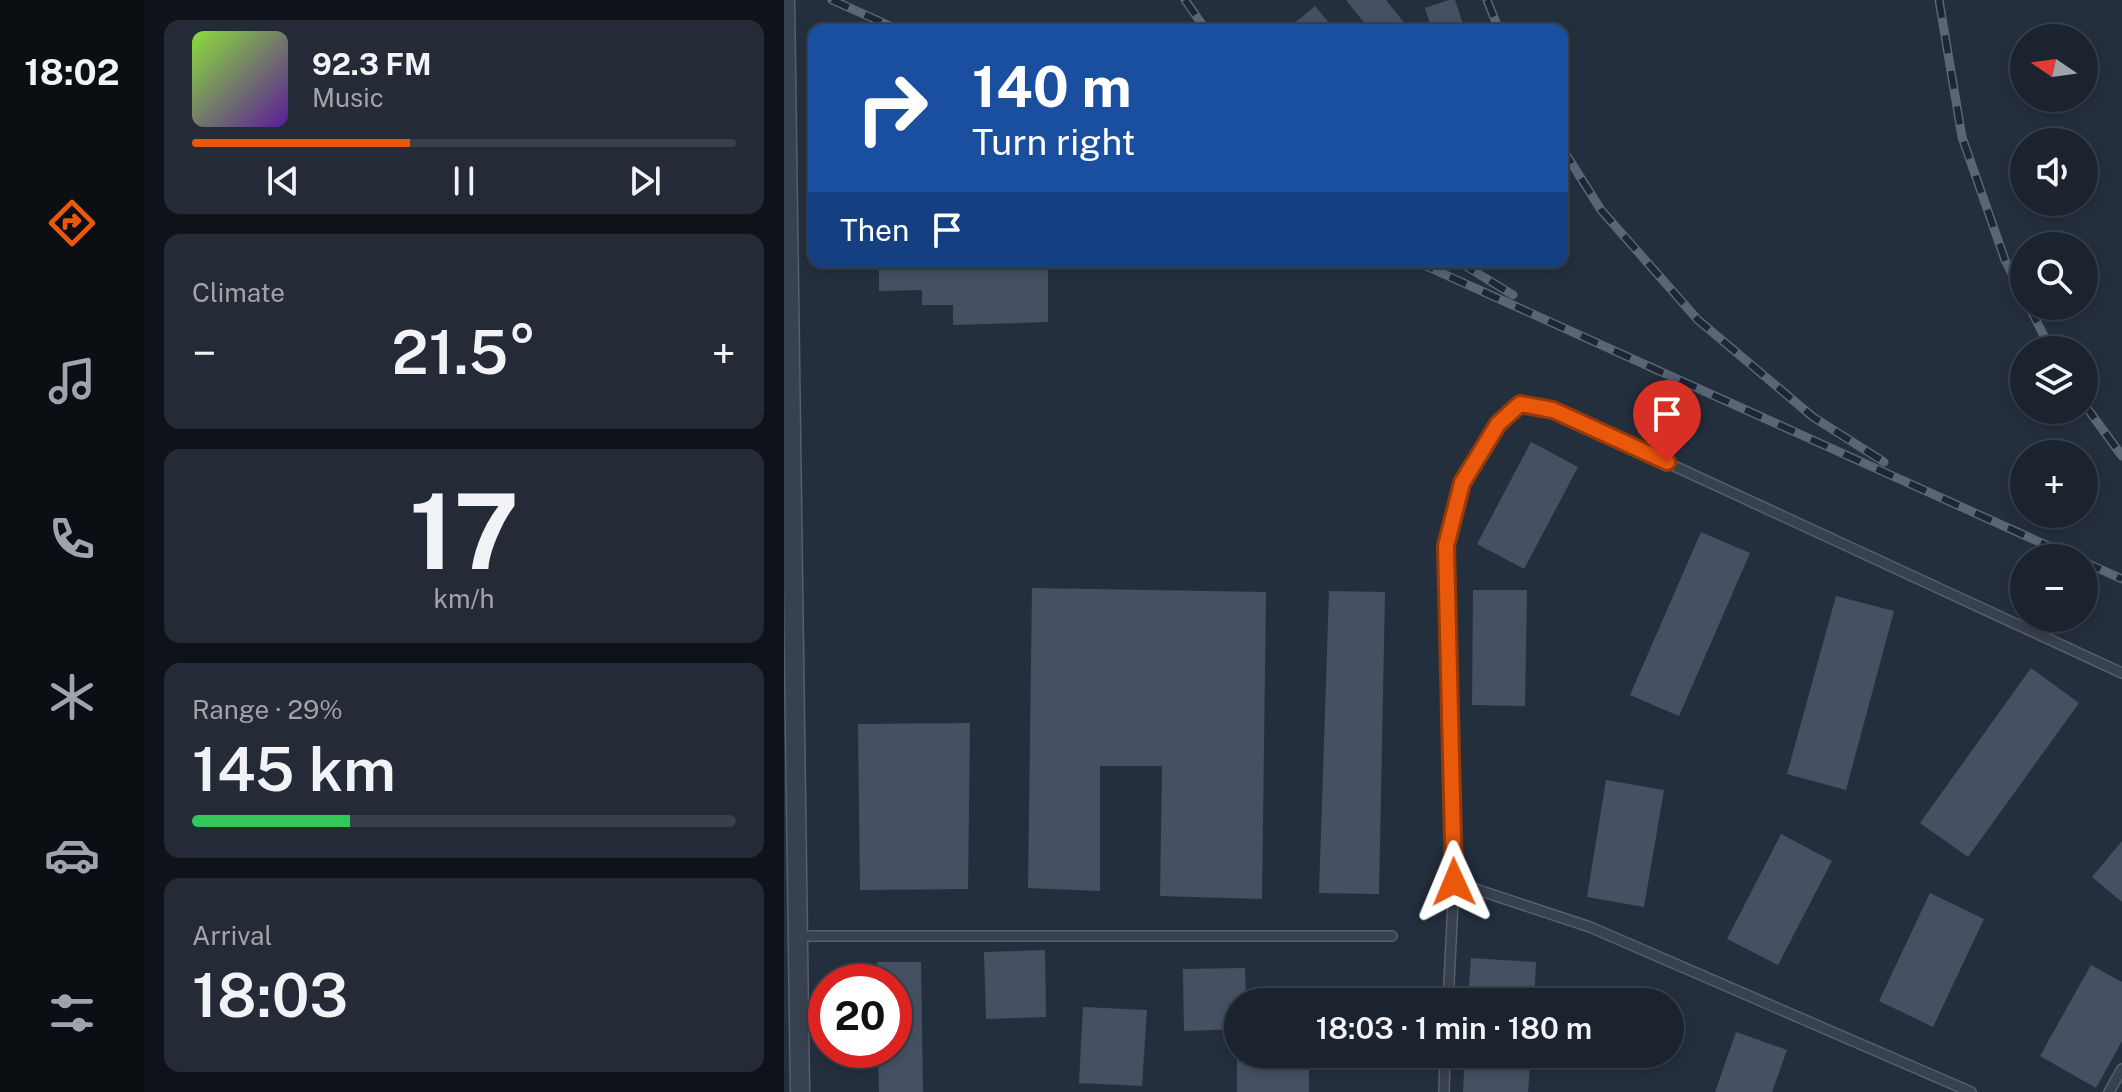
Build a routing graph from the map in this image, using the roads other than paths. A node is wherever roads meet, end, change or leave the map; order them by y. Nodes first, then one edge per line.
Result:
1 (785, 0) edge
2 (787, 329) edge
3 (2122, 673) edge
4 (790, 703) edge
5 (1454, 882) junction
6 (798, 936) junction
7 (1392, 936) dead end
8 (1449, 988) edge
9 (1445, 1068) edge
10 (2122, 1069) edge
11 (800, 1092) edge
12 (1444, 1092) edge
13 (1971, 1092) edge
14 (2109, 1092) edge

1 - 2 street
2 - 4 street
3 - 5 lane
4 - 6 street
5 - 8 lane
5 - 13 lane
6 - 7 lane
6 - 11 street
9 - 12 lane
10 - 14 lane

